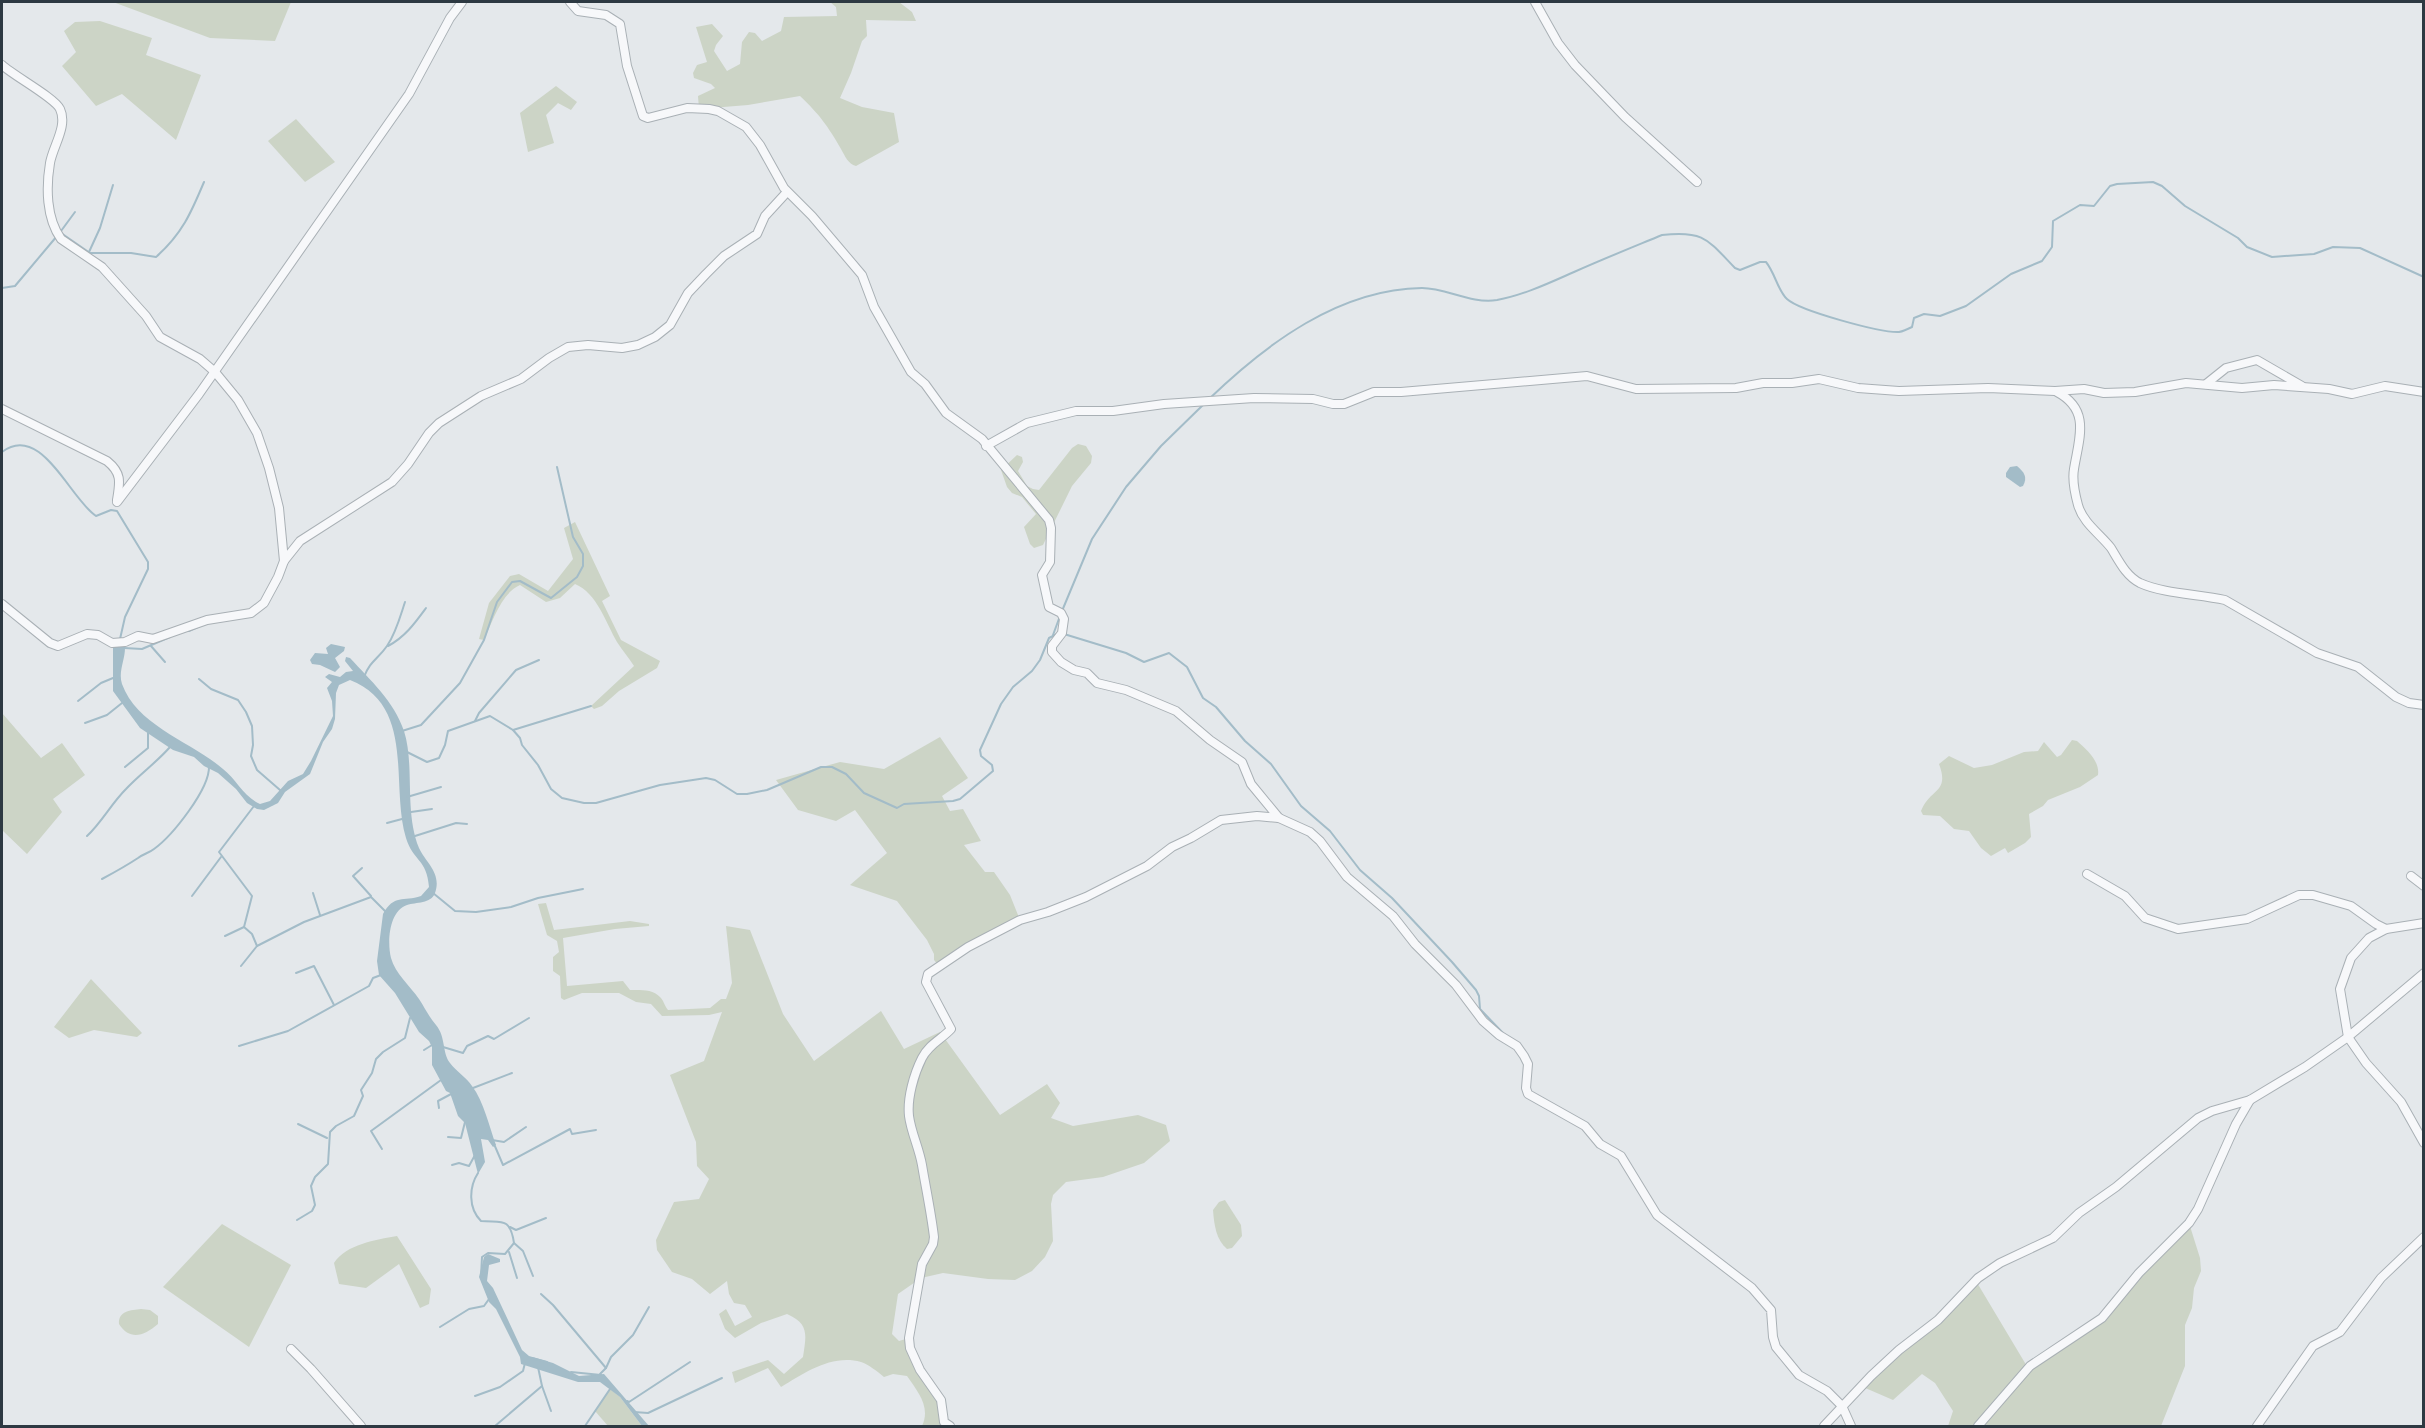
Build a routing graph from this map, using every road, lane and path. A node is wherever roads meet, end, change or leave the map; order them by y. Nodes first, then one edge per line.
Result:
1 (462, 2) edge
2 (570, 2) edge
3 (1535, 2) edge
4 (2, 65) edge
5 (1697, 182) dead end
6 (787, 192) junction
7 (215, 372) junction
8 (2206, 384) junction
9 (2304, 387) junction
10 (2055, 391) junction
11 (2424, 392) edge
12 (2, 409) edge
13 (986, 446) junction
14 (284, 561) junction
15 (2, 604) edge
16 (2424, 705) edge
17 (1279, 818) junction
18 (2087, 874) dead end
19 (2411, 876) dead end
20 (2424, 886) edge
21 (2424, 923) edge
22 (2386, 929) junction
23 (2424, 973) edge
24 (2348, 1037) junction
25 (2250, 1100) junction
26 (2424, 1143) edge
27 (2424, 1237) edge
28 (291, 1349) dead end
29 (1842, 1406) junction
30 (361, 1426) edge
31 (950, 1426) edge
32 (1824, 1426) edge
33 (1851, 1426) edge
34 (1978, 1426) edge
35 (2257, 1426) edge

1 - 7 street
2 - 6 street
3 - 5 street
4 - 7 street
6 - 13 street
6 - 14 street
7 - 12 street
7 - 14 street
8 - 9 street
8 - 9 street
8 - 10 street
9 - 11 street
10 - 13 street
10 - 16 street
13 - 17 street
14 - 15 street
17 - 29 street
17 - 31 street
18 - 22 street
19 - 20 street
21 - 22 street
22 - 24 street
23 - 24 street
24 - 25 street
24 - 26 street
25 - 29 street
25 - 34 street
27 - 35 street
28 - 30 street
29 - 32 street
29 - 33 street

